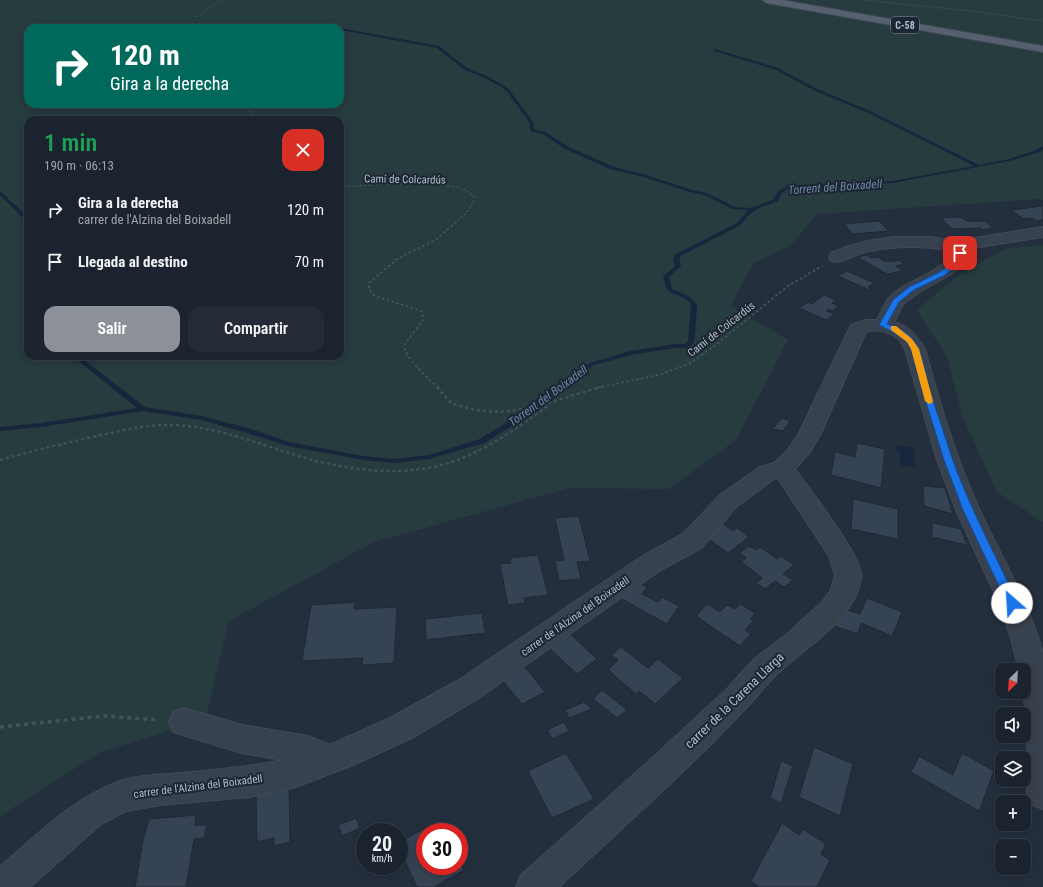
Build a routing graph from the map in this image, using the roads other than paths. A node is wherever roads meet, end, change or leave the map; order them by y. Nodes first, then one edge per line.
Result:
1 (767, 0) edge
2 (781, 0) edge
3 (1043, 48) edge
4 (1043, 232) edge
5 (956, 246) junction
6 (837, 257) road end
7 (883, 325) junction
8 (782, 468) junction
9 (184, 722) road end
10 (328, 760) junction
11 (1043, 794) edge
12 (4, 887) edge
13 (532, 887) edge

1 - 3 main road, C-58
2 - 3 main road, C-58
4 - 5 street
5 - 6 street
5 - 7 street
7 - 8 street, carrer de l'Alzina del Boixadell
7 - 11 street
8 - 10 street, carrer de l'Alzina del Boixadell
8 - 13 street, carrer de la Carena Llarga
9 - 10 street
10 - 12 street, carrer de l'Alzina del Boixadell

